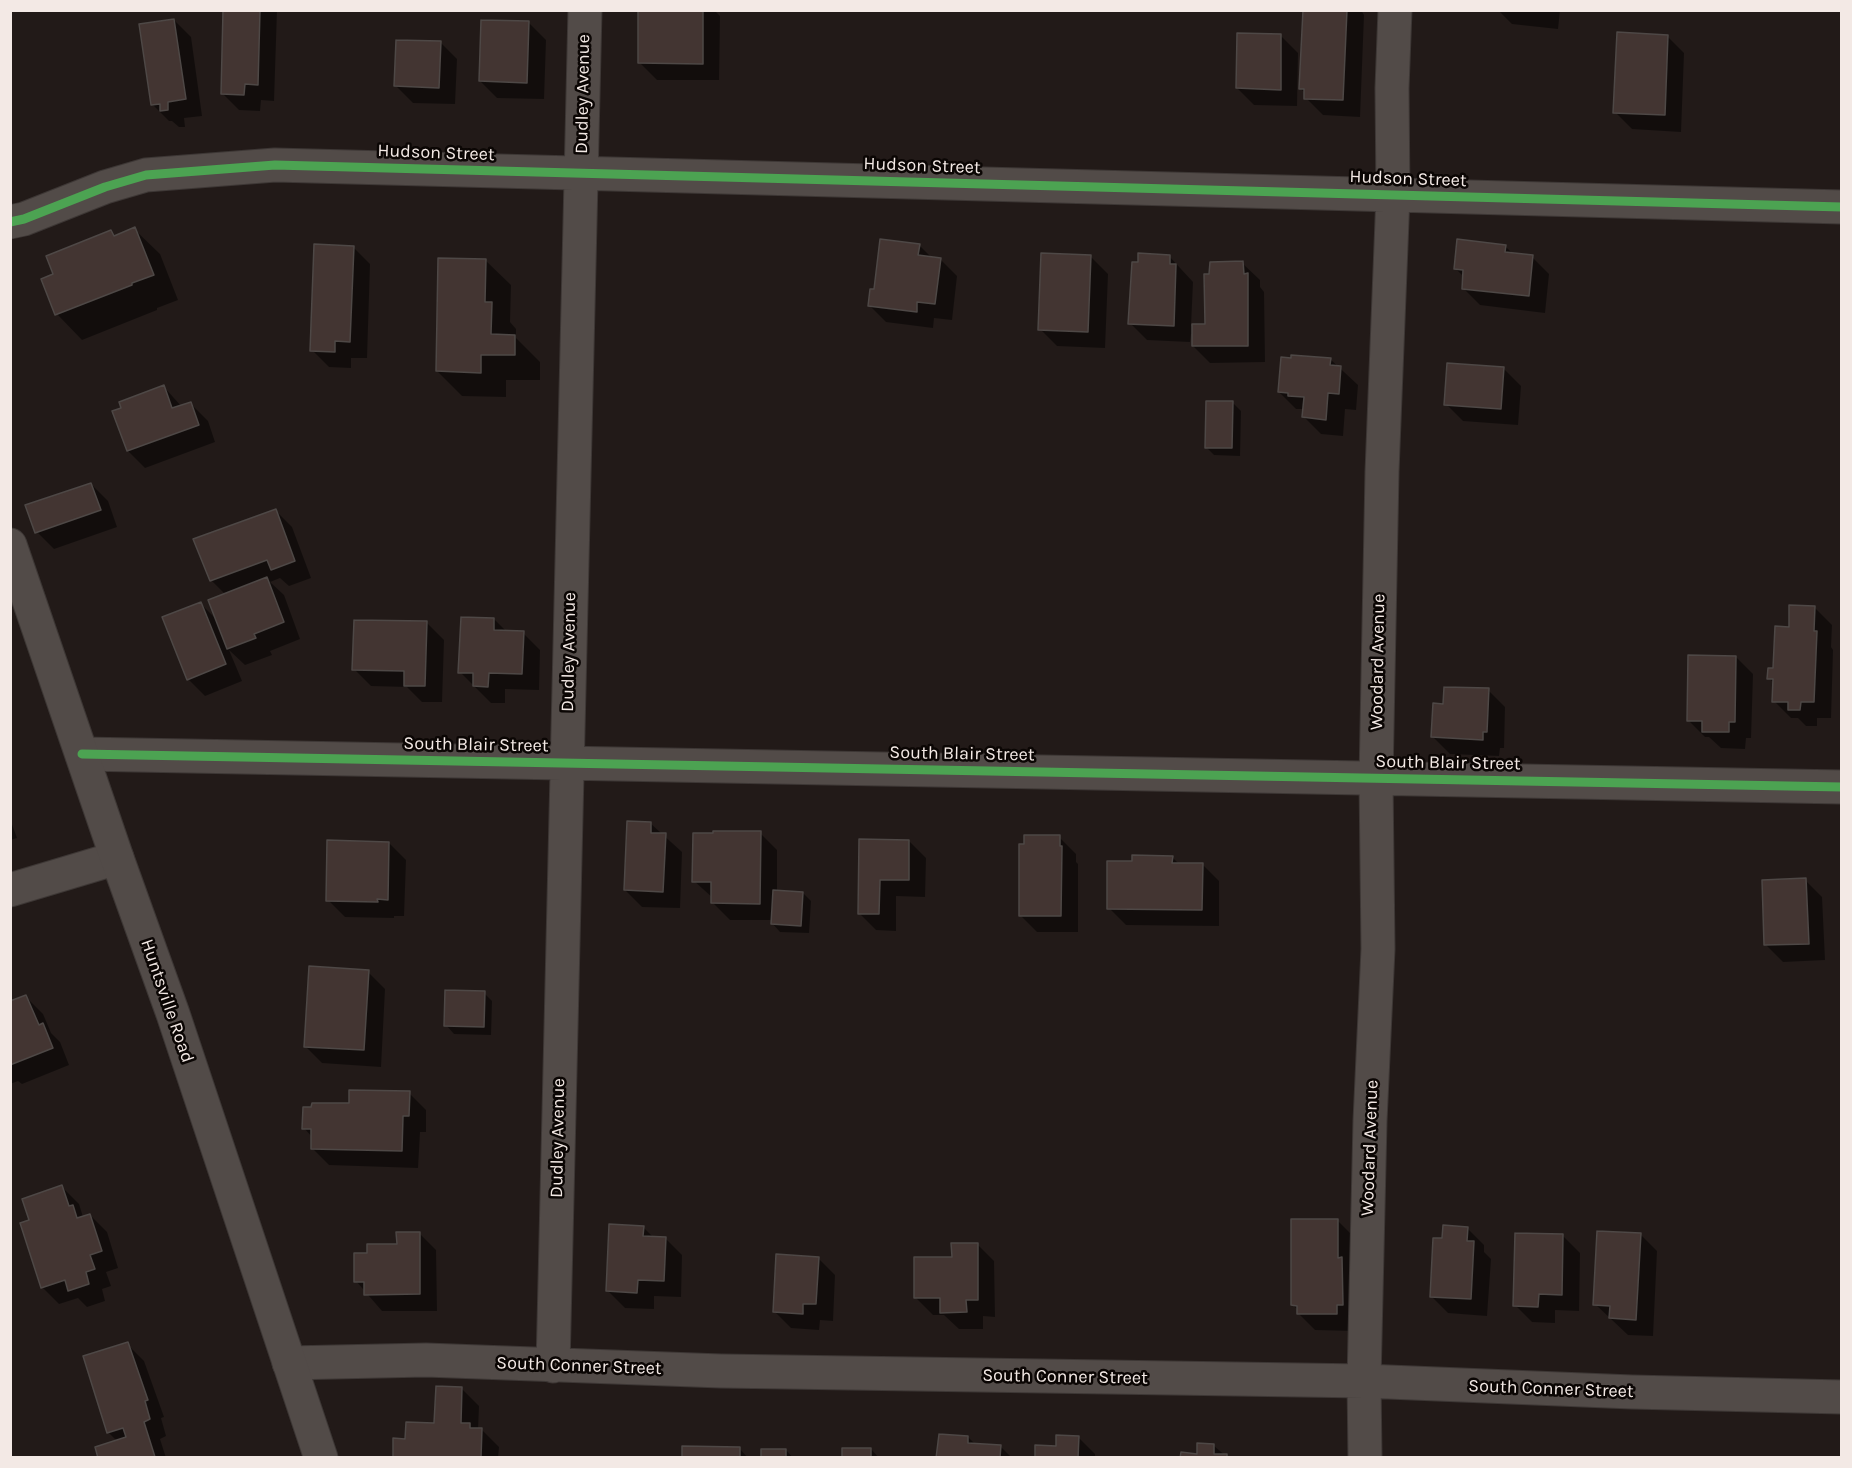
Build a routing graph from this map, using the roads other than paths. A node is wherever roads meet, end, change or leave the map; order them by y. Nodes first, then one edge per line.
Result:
1 (585, 10) edge
2 (1395, 10) edge
3 (581, 173) junction
4 (1393, 195) junction
5 (1842, 207) edge
6 (10, 222) edge
7 (10, 545) edge
8 (82, 754) junction
9 (567, 764) junction
10 (1376, 779) junction
11 (1842, 787) edge
12 (117, 858) junction
13 (10, 890) edge
14 (289, 1363) junction
15 (553, 1366) junction
16 (1364, 1381) junction
17 (1842, 1397) edge
18 (321, 1458) edge
19 (1365, 1458) edge

1 - 3 street, Dudley Avenue
2 - 4 street, Woodard Avenue
3 - 4 street, Hudson Street
3 - 6 street, Hudson Street
3 - 9 street, Dudley Avenue
4 - 5 street, Hudson Street
4 - 10 street, Woodard Avenue
7 - 8 street, Huntsville Road
8 - 9 street, South Blair Street
8 - 12 street, Huntsville Road
9 - 10 street, South Blair Street
9 - 15 street, Dudley Avenue
10 - 11 street, South Blair Street
10 - 16 street, Woodard Avenue
12 - 13 street
12 - 14 street, Huntsville Road
14 - 15 street, South Conner Street
14 - 18 street, Huntsville Road
15 - 16 street, South Conner Street
16 - 17 street, South Conner Street
16 - 19 street, Woodard Avenue

